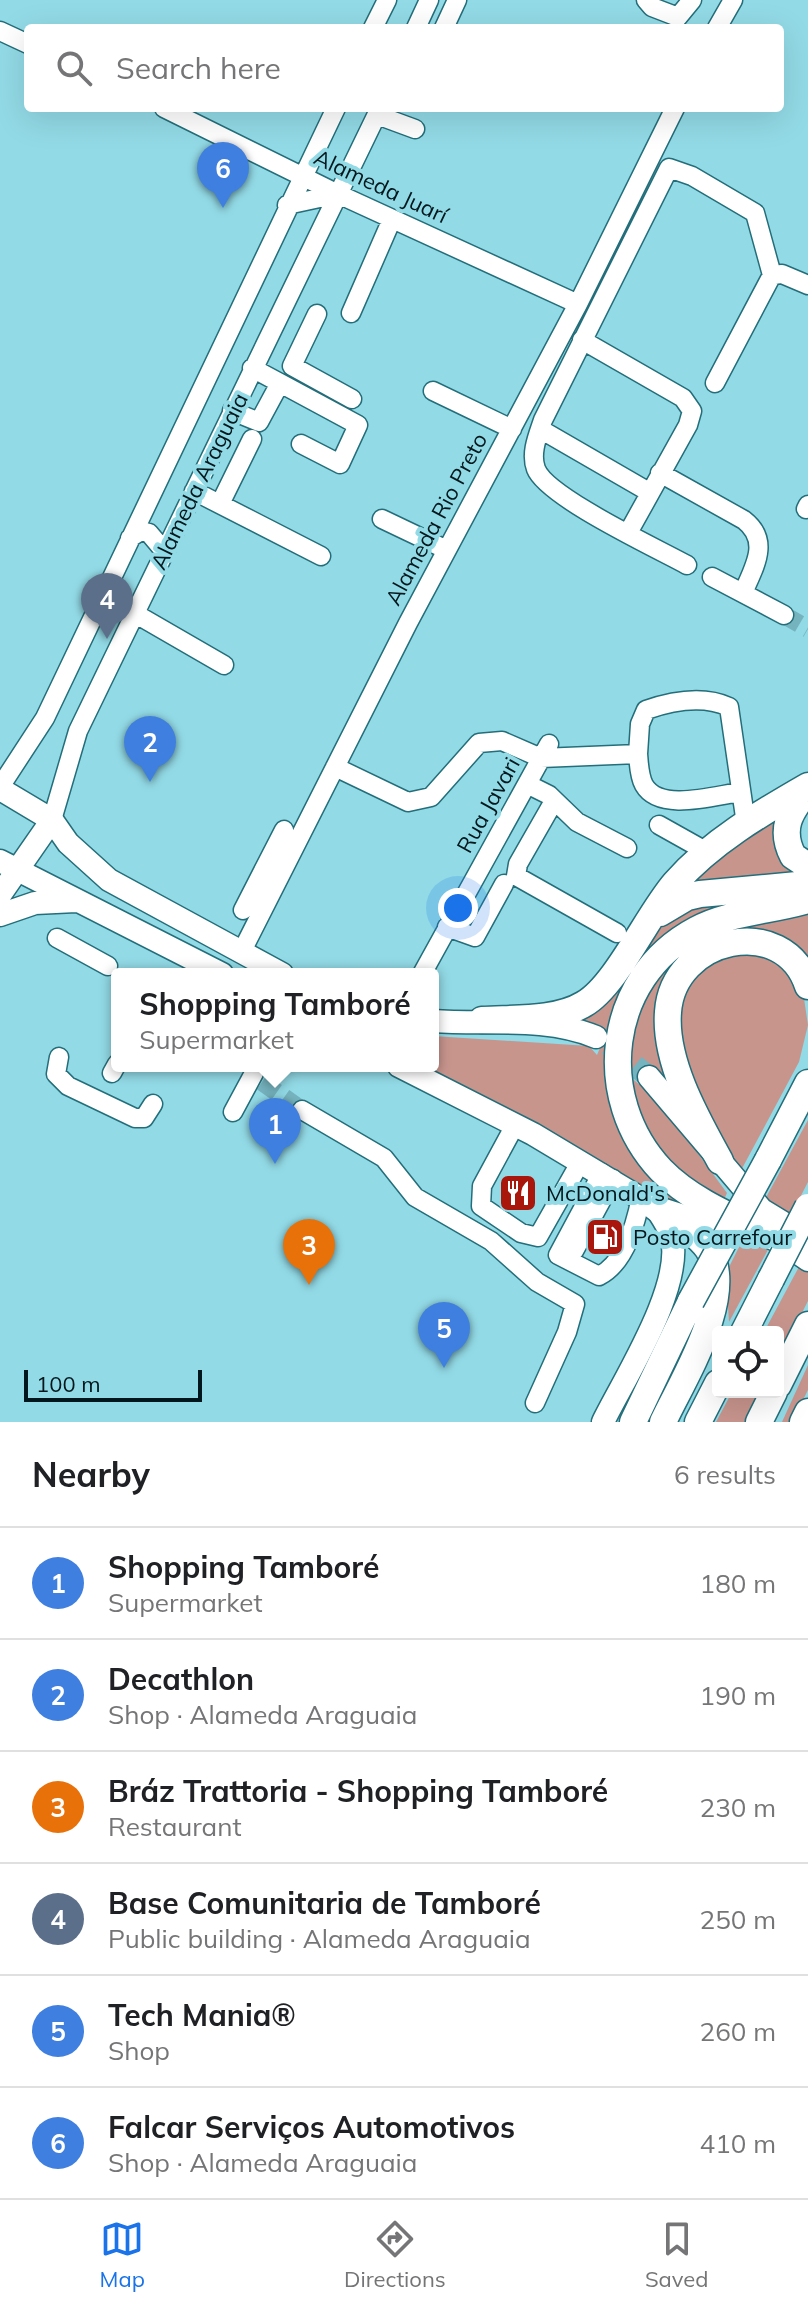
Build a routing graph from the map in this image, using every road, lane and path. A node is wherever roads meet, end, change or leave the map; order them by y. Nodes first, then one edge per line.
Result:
1 (387, 0) edge
2 (429, 0) edge
3 (457, 0) edge
4 (646, 0) edge
5 (692, 0) edge
6 (733, 0) edge
7 (375, 24) edge
8 (418, 24) edge
9 (446, 24) edge
10 (719, 24) edge
11 (0, 31) edge
12 (24, 42) edge
13 (172, 112) edge
14 (334, 112) edge
15 (673, 112) edge
16 (374, 114) edge
17 (415, 129) dead end
18 (301, 175) junction
19 (338, 194) junction
20 (287, 205) junction
21 (392, 219) junction
22 (772, 275) junction
23 (808, 285) edge
24 (578, 304) junction
25 (351, 313) dead end
26 (317, 314) dead end
27 (268, 334) junction
28 (582, 340) junction
29 (299, 350) junction
30 (252, 368) junction
31 (280, 383) junction
32 (715, 383) dead end
33 (433, 391) dead end
34 (352, 399) dead end
35 (232, 411) junction
36 (512, 429) junction
37 (540, 429) junction
38 (252, 439) dead end
39 (301, 444) dead end
40 (660, 473) junction
41 (194, 491) junction
42 (649, 492) junction
43 (220, 504) junction
44 (382, 519) dead end
45 (628, 533) junction
46 (130, 538) junction
47 (447, 550) junction
48 (165, 552) junction
49 (321, 556) dead end
50 (687, 565) dead end
51 (712, 577) dead end
52 (743, 593) junction
53 (134, 613) junction
54 (784, 615) tunnel mouth
55 (224, 665) dead end
56 (545, 751) junction
57 (638, 754) junction
58 (335, 767) junction
59 (527, 784) junction
60 (0, 788) edge
61 (808, 788) edge
62 (741, 792) junction
63 (554, 801) junction
64 (52, 820) junction
65 (746, 824) junction
66 (659, 825) dead end
67 (284, 830) dead end
68 (627, 848) dead end
69 (709, 853) junction
70 (10, 866) edge
71 (808, 866) edge
72 (504, 884) dead end
73 (808, 884) edge
74 (0, 895) edge
75 (808, 900) edge
76 (77, 901) junction
77 (245, 911) junction
78 (0, 915) edge
79 (647, 922) junction
80 (447, 927) junction
81 (617, 933) dead end
82 (57, 938) dead end
83 (241, 953) junction
84 (108, 966) dead end
85 (210, 968) edge
86 (270, 968) edge
87 (425, 968) edge
88 (808, 986) edge
89 (482, 1020) junction
90 (439, 1021) edge
91 (596, 1037) tunnel mouth
92 (59, 1057) dead end
93 (808, 1062) edge
94 (411, 1072) edge
95 (254, 1073) dead end
96 (649, 1077) tunnel mouth
97 (805, 1088) edge
98 (153, 1104) dead end
99 (302, 1110) tunnel mouth
100 (233, 1112) dead end
101 (515, 1125) junction
102 (581, 1161) junction
103 (720, 1161) junction
104 (608, 1176) junction
105 (648, 1202) junction
106 (808, 1207) edge
107 (776, 1238) junction
108 (808, 1238) edge
109 (808, 1260) edge
110 (808, 1325) edge
111 (747, 1326) edge
112 (784, 1373) edge
113 (712, 1395) edge
114 (771, 1398) edge
115 (535, 1403) dead end
116 (808, 1412) edge
117 (603, 1422) edge
118 (633, 1422) edge
119 (663, 1422) edge
120 (698, 1422) edge
121 (759, 1422) edge
122 (803, 1422) edge

1 - 7 street
2 - 8 street
3 - 9 street
4 - 5 street
6 - 10 street
11 - 12 street
13 - 18 street, Alameda Juarí
14 - 18 street, Alameda Araguaia
15 - 24 street, Alameda Rio Preto
16 - 17 street
16 - 19 street, Alameda Araguaia
18 - 19 street, Alameda Juarí
18 - 20 street, Alameda Araguaia
19 - 20 street
19 - 21 street, Alameda Juarí
19 - 27 street, Alameda Araguaia
20 - 46 street, Alameda Araguaia
21 - 24 street, Alameda Juarí
21 - 25 street
22 - 23 street
22 - 28 street
22 - 32 street
24 - 36 street, Alameda Rio Preto
26 - 29 street
27 - 29 street
27 - 30 street, Alameda Araguaia
28 - 37 street
28 - 40 street
29 - 34 street
30 - 31 street
30 - 35 street, Alameda Araguaia
31 - 35 street
31 - 39 street
33 - 36 street
35 - 41 street, Alameda Araguaia
36 - 47 street, Alameda Rio Preto
37 - 42 street
37 - 45 street
38 - 43 street
40 - 42 street
40 - 52 street
41 - 43 street
41 - 48 street, Alameda Araguaia
42 - 45 street
43 - 49 street
44 - 47 street
45 - 50 street
46 - 48 street
46 - 60 street, Alameda Araguaia
47 - 58 street, Alameda Rio Preto
48 - 53 street, Alameda Araguaia
51 - 52 street
52 - 54 street
53 - 55 street
53 - 64 street, Alameda Araguaia
56 - 57 street
56 - 58 street
56 - 59 street, Rua Javari
57 - 62 street
57 - 62 street
58 - 77 street, Alameda Rio Preto
59 - 63 street
59 - 80 street, Rua Javari
60 - 64 main road
61 - 65 highway
61 - 71 highway
62 - 65 street
63 - 68 street
63 - 81 street
64 - 70 main road, Alameda Araguaia
64 - 83 main road
65 - 69 highway
66 - 69 street
67 - 77 street
69 - 79 highway
70 - 74 main road, Alameda Araguaia
70 - 76 main road
72 - 80 street
73 - 79 highway
75 - 107 highway
76 - 78 main road
76 - 85 main road
77 - 83 street, Alameda Rio Preto
79 - 89 highway
80 - 87 street, Rua Javari
82 - 84 street
83 - 86 main road
88 - 103 highway
89 - 90 main road
89 - 91 main road
92 - 98 street
93 - 97 highway
94 - 101 main road
95 - 100 street
96 - 103 main road
97 - 118 highway, bridge
99 - 115 street
101 - 102 main road
101 - 102 street
102 - 104 main road
103 - 108 main road
104 - 105 main road
104 - 105 street
105 - 107 main road
105 - 117 main road
105 - 119 highway
106 - 111 highway, bridge
107 - 109 main road
110 - 112 highway
113 - 120 highway
114 - 121 highway
116 - 122 highway

